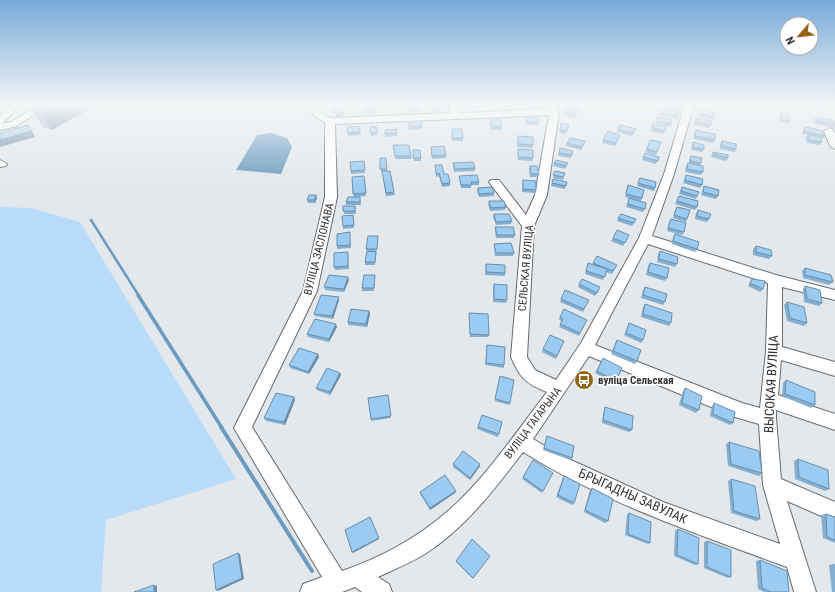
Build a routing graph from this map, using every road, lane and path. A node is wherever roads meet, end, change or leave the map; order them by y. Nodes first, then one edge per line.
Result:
1 (829, 131) dead end
2 (330, 132) edge
3 (550, 132) edge
4 (682, 132) edge
5 (835, 146) edge
6 (495, 182) dead end
7 (528, 226) junction
8 (645, 238) junction
9 (775, 280) junction
10 (835, 295) edge
11 (586, 348) junction
12 (774, 351) junction
13 (835, 369) edge
14 (559, 389) junction
15 (769, 400) junction
16 (767, 418) junction
17 (835, 422) edge
18 (521, 440) junction
19 (772, 485) junction
20 (835, 512) edge
21 (794, 559) junction
22 (357, 576) junction
23 (337, 583) junction
24 (313, 592) edge
25 (381, 592) edge
26 (805, 592) edge

1 - 5 street
2 - 23 street, ВУЛІЦА ЗАСЛОНАВА
3 - 7 street, СЕЛЬСКАЯ ВУЛІЦА
4 - 8 street, ВУЛІЦА ГАГАРЫНА
6 - 7 street
7 - 14 street, СЕЛЬСКАЯ ВУЛІЦА
8 - 9 street
8 - 11 street, ВУЛІЦА ГАГАРЫНА
9 - 10 street
9 - 12 street, ВЫСОКАЯ ВУЛІЦА
11 - 14 street, ВУЛІЦА ГАГАРЫНА
11 - 16 street
12 - 13 street
12 - 15 street, ВЫСОКАЯ ВУЛІЦА
14 - 18 street, ВУЛІЦА ГАГАРЫНА
15 - 16 street, ВЫСОКАЯ ВУЛІЦА
15 - 17 street
16 - 19 street, ВЫСОКАЯ ВУЛІЦА
18 - 21 street, БРЫГАДНЫ ЗАВУЛАК
18 - 22 street, ВУЛІЦА ГАГАРЫНА
19 - 20 street
19 - 21 street, ВЫСОКАЯ ВУЛІЦА
21 - 26 street, ВЫСОКАЯ ВУЛІЦА
22 - 23 street, ВУЛІЦА ГАГАРЫНА
22 - 25 street
23 - 24 street, ВУЛІЦА ГАГАРЫНА

